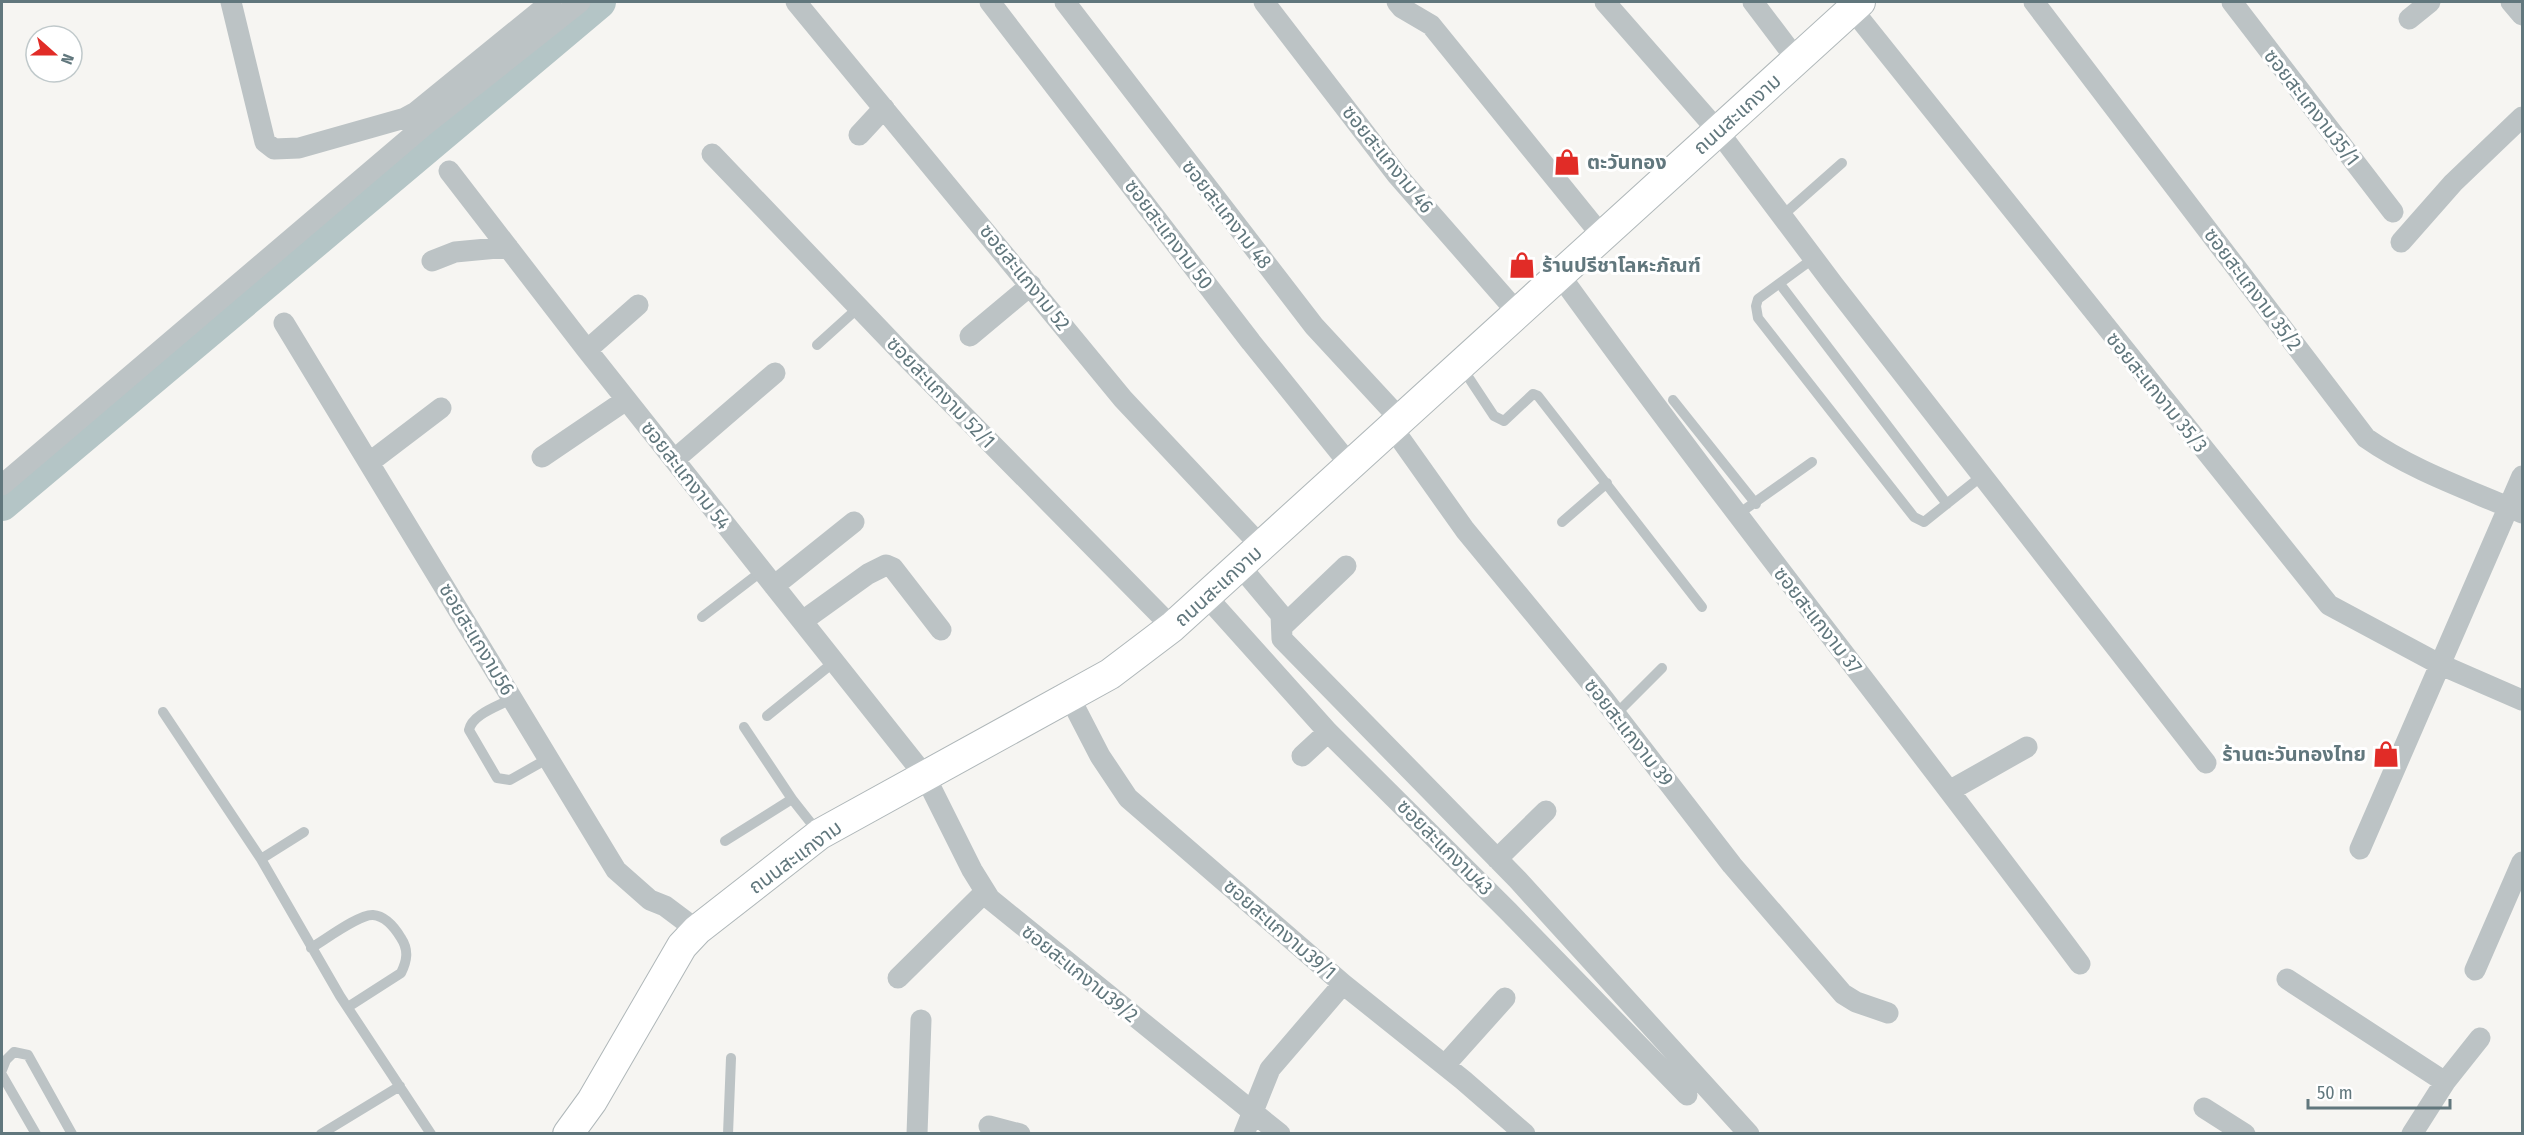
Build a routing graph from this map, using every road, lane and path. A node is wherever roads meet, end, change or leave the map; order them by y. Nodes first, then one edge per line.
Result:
1 (235, 2) edge
2 (551, 2) edge
3 (580, 2) edge
4 (796, 2) edge
5 (990, 2) edge
6 (1065, 2) edge
7 (1263, 2) edge
8 (1397, 2) edge
9 (1605, 2) edge
10 (1753, 2) edge
11 (2034, 2) edge
12 (2232, 2) edge
13 (2430, 2) edge
14 (2511, 2) edge
15 (1856, 5) edge
16 (2523, 15) edge
17 (2409, 19) dead end
18 (1797, 60) junction
19 (884, 108) junction
20 (2523, 117) edge
21 (1718, 131) junction
22 (858, 135) dead end
23 (712, 154) dead end
24 (1842, 163) dead end
25 (449, 171) dead end
26 (2393, 212) dead end
27 (1782, 216) junction
28 (1602, 236) junction
29 (2402, 242) dead end
30 (508, 248) junction
31 (1814, 258) junction
32 (432, 261) dead end
33 (1559, 274) junction
34 (1780, 284) junction
35 (1031, 285) junction
36 (638, 305) dead end
37 (858, 308) junction
38 (1517, 312) junction
39 (284, 322) dead end
40 (970, 336) dead end
41 (817, 345) dead end
42 (587, 350) junction
43 (1460, 364) junction
44 (775, 373) dead end
45 (626, 400) junction
46 (1673, 400) dead end
47 (441, 408) dead end
48 (1396, 422) junction
49 (542, 457) dead end
50 (674, 460) junction
51 (370, 462) junction
52 (1812, 462) dead end
53 (1350, 465) junction
54 (1983, 475) junction
55 (2523, 476) edge
56 (1607, 483) junction
57 (2, 485) edge
58 (1756, 504) junction
59 (1947, 504) junction
60 (2516, 510) edge
61 (1737, 515) junction
62 (854, 522) dead end
63 (1562, 522) dead end
64 (1251, 556) junction
65 (1346, 566) dead end
66 (768, 579) junction
67 (1206, 596) junction
68 (1702, 607) dead end
69 (702, 617) dead end
70 (804, 620) junction
71 (1172, 627) junction
72 (1282, 627) junction
73 (940, 630) dead end
74 (834, 662) junction
75 (2439, 664) junction
76 (1662, 668) dead end
77 (1069, 696) junction
78 (513, 698) junction
79 (2523, 700) edge
80 (164, 712) dead end
81 (1616, 714) junction
82 (767, 716) dead end
83 (744, 727) dead end
84 (1328, 732) junction
85 (2027, 747) dead end
86 (1302, 756) dead end
87 (549, 758) junction
88 (2206, 763) dead end
89 (925, 776) junction
90 (1951, 790) junction
91 (792, 799) junction
92 (1546, 811) dead end
93 (304, 832) dead end
94 (820, 834) junction
95 (725, 841) dead end
96 (2360, 849) dead end
97 (261, 859) junction
98 (1497, 859) junction
99 (2523, 862) edge
100 (985, 892) junction
101 (697, 930) junction
102 (311, 948) junction
103 (2080, 964) dead end
104 (2475, 970) dead end
105 (898, 978) dead end
106 (2287, 979) dead end
107 (1343, 984) junction
108 (1505, 998) dead end
109 (348, 1007) junction
110 (1888, 1013) dead end
111 (921, 1020) dead end
112 (2480, 1038) dead end
113 (731, 1058) dead end
114 (1445, 1065) junction
115 (2, 1070) edge
116 (2, 1075) edge
117 (2445, 1082) junction
118 (400, 1086) junction
119 (1687, 1095) dead end
120 (2204, 1108) dead end
121 (1252, 1111) junction
122 (989, 1126) dead end
123 (36, 1134) edge
124 (72, 1134) edge
125 (321, 1134) edge
126 (431, 1134) edge
127 (568, 1134) edge
128 (728, 1134) edge
129 (917, 1134) edge
130 (1020, 1134) edge
131 (1244, 1134) edge
132 (1280, 1134) edge
133 (1525, 1134) edge
134 (1749, 1134) edge
135 (2245, 1134) edge
136 (2412, 1134) edge

1 - 2 street
3 - 57 street
4 - 19 street, ซอยสะแกงาม 52
5 - 53 street, ซอยสะแกงาม 50
6 - 48 street, ซอยสะแกงาม 48
7 - 38 street, ซอยสะแกงาม 46
8 - 28 street
9 - 21 street
10 - 18 street
11 - 60 street, ซอยสะแกงาม 35/2
12 - 26 street, ซอยสะแกงาม35/1
13 - 17 street
14 - 16 street
15 - 18 street, ถนนสะแกงาม
15 - 75 street, ซอยสะแกงาม 35/3
18 - 21 street, ถนนสะแกงาม
19 - 22 street
19 - 35 street, ซอยสะแกงาม 52
20 - 29 street
21 - 27 street
21 - 28 street, ถนนสะแกงาม
23 - 37 street, ซอยสะแกงาม 52/1
24 - 27 lane
25 - 30 street, ซอยสะแกงาม 54
27 - 31 street
28 - 33 street, ถนนสะแกงาม
30 - 32 street
30 - 42 street, ซอยสะแกงาม 54
31 - 34 lane
31 - 54 street
33 - 38 street, ถนนสะแกงาม
33 - 61 street, ซอยสะแกงาม 37
34 - 59 lane
34 - 59 lane
35 - 40 street
35 - 64 street, ซอยสะแกงาม 52
36 - 42 street
37 - 41 lane
37 - 71 street, ซอยสะแกงาม 52/1
38 - 43 street, ถนนสะแกงาม
39 - 51 street, ซอยสะแกงาม56
42 - 45 street, ซอยสะแกงาม 54
43 - 48 street, ถนนสะแกงาม
43 - 56 lane
44 - 50 street
45 - 49 street
45 - 50 street, ซอยสะแกงาม 54
46 - 58 lane
47 - 51 street
48 - 53 street, ถนนสะแกงาม
48 - 81 street, ซอยสะแกงาม 39
50 - 66 street, ซอยสะแกงาม 54
51 - 78 street, ซอยสะแกงาม56
52 - 58 lane
53 - 64 street, ถนนสะแกงาม
54 - 59 lane
54 - 88 street
55 - 60 street
56 - 63 lane
56 - 68 lane
58 - 61 lane
60 - 75 street
61 - 90 street, ซอยสะแกงาม 37
62 - 66 street
64 - 67 street, ถนนสะแกงาม
64 - 72 street, ซอยสะแกงาม 52
65 - 72 street
66 - 69 lane
66 - 70 street, ซอยสะแกงาม 54
67 - 71 street, ถนนสะแกงาม
67 - 84 street, ซอยสะแกงาม43
70 - 73 street
70 - 74 street, ซอยสะแกงาม 54
71 - 77 street, ถนนสะแกงาม
72 - 98 street, ซอยสะแกงาม 52
74 - 82 lane
74 - 89 street, ซอยสะแกงาม 54
75 - 79 street, ซอยสะแกงาม 35/3
75 - 96 street
76 - 81 lane
77 - 89 street, ถนนสะแกงาม
77 - 107 street, ซอยสะแกงาม39/1
78 - 87 street, ซอยสะแกงาม56
78 - 87 lane
80 - 97 lane
81 - 110 street, ซอยสะแกงาม 39
83 - 91 lane
84 - 86 street
84 - 119 street, ซอยสะแกงาม43
85 - 90 street
87 - 101 street, ซอยสะแกงาม56
89 - 94 street, ถนนสะแกงาม
89 - 100 street, ซอยสะแกงาม39/2
90 - 103 street, ซอยสะแกงาม 37
91 - 94 lane
91 - 95 lane
92 - 98 street
93 - 97 lane
94 - 101 street, ถนนสะแกงาม
97 - 102 lane
98 - 134 street, ซอยสะแกงาม 52
99 - 104 street
100 - 105 street
100 - 121 street, ซอยสะแกงาม39/2
101 - 127 street, ถนนสะแกงาม
102 - 109 lane
102 - 109 lane
106 - 117 street
107 - 114 street, ซอยสะแกงาม39/1
107 - 121 street
108 - 114 street
109 - 118 lane
111 - 129 street
112 - 117 street
113 - 128 lane
114 - 133 street, ซอยสะแกงาม39/1
115 - 124 lane
116 - 123 lane
117 - 136 street
118 - 125 lane
118 - 126 lane
120 - 135 street
121 - 131 street
121 - 132 street, ซอยสะแกงาม39/2
122 - 130 street

